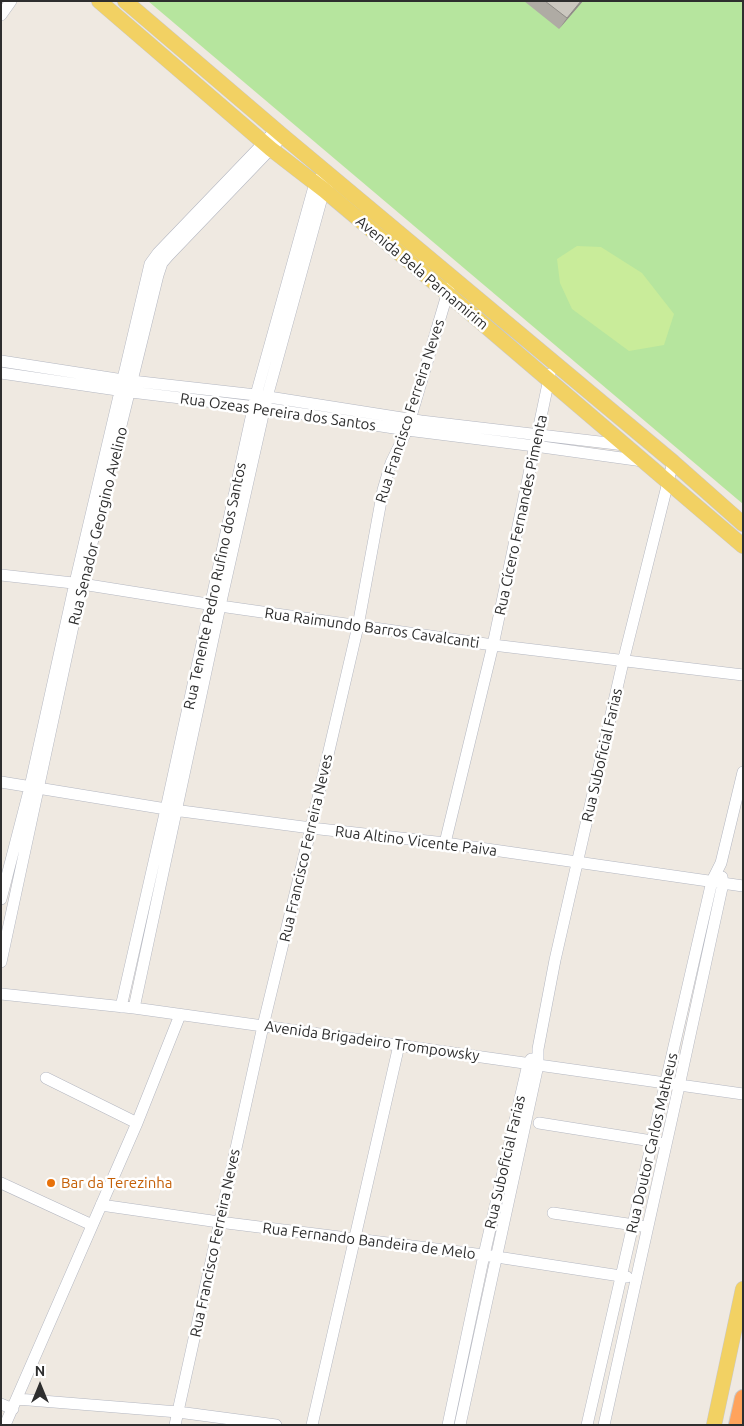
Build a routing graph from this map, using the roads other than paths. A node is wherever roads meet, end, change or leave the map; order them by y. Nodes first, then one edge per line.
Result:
1 (11, 1) edge
2 (99, 1) edge
3 (125, 1) edge
4 (1, 15) edge
5 (185, 52) junction
6 (173, 65) junction
7 (279, 133) junction
8 (268, 146) junction
9 (325, 181) junction
10 (452, 276) junction
11 (448, 294) junction
12 (1, 361) edge
13 (553, 362) junction
14 (1, 373) edge
15 (65, 376) junction
16 (549, 381) junction
17 (127, 386) junction
18 (260, 402) junction
19 (408, 425) junction
20 (536, 440) junction
21 (625, 445) junction
22 (645, 462) junction
23 (673, 462) junction
24 (668, 481) junction
25 (743, 524) edge
26 (743, 546) edge
27 (1, 575) edge
28 (78, 583) junction
29 (215, 606) junction
30 (358, 626) junction
31 (493, 645) junction
32 (623, 662) junction
33 (743, 675) edge
34 (743, 772) edge
35 (1, 782) edge
36 (35, 788) junction
37 (171, 809) junction
38 (311, 828) junction
39 (445, 843) junction
40 (577, 862) junction
41 (718, 882) junction
42 (743, 886) edge
43 (1, 899) edge
44 (1, 962) edge
45 (1, 994) edge
46 (121, 1007) junction
47 (134, 1008) junction
48 (180, 1015) junction
49 (263, 1026) junction
50 (399, 1045) junction
51 (533, 1065) junction
52 (46, 1078) dead end
53 (666, 1084) junction
54 (679, 1086) junction
55 (743, 1094) edge
56 (137, 1123) junction
57 (539, 1123) dead end
58 (653, 1141) junction
59 (666, 1143) junction
60 (1, 1183) edge
61 (101, 1205) junction
62 (554, 1213) dead end
63 (219, 1222) junction
64 (633, 1224) junction
65 (92, 1225) junction
66 (647, 1227) junction
67 (354, 1239) junction
68 (484, 1255) junction
69 (497, 1257) junction
70 (621, 1276) junction
71 (636, 1278) junction
72 (743, 1290) edge
73 (743, 1398) edge
74 (1, 1404) edge
75 (15, 1404) junction
76 (178, 1412) junction
77 (5, 1425) edge
78 (175, 1425) edge
79 (276, 1425) edge
80 (312, 1425) edge
81 (448, 1425) edge
82 (460, 1425) edge
83 (587, 1425) edge
84 (604, 1425) edge
85 (714, 1425) edge
86 (737, 1425) edge

1 - 4 street
2 - 6 main road, Avenida Bela Parnamirim
3 - 5 main road, Avenida Bela Parnamirim
5 - 6 main road
5 - 7 main road, Avenida Bela Parnamirim
6 - 8 main road, Avenida Bela Parnamirim
7 - 8 street, Rua Senador Georgino Avelino
7 - 9 main road, Avenida Bela Parnamirim
8 - 9 main road, Avenida Bela Parnamirim
8 - 17 street, Rua Senador Georgino Avelino
9 - 10 main road, Avenida Bela Parnamirim
9 - 11 main road, Avenida Bela Parnamirim
9 - 18 street, Rua Tenente Pedro Rufino dos Santos
10 - 11 street, Rua Francisco Ferreira Neves
10 - 13 main road, Avenida Bela Parnamirim
11 - 16 main road, Avenida Bela Parnamirim
11 - 19 street, Rua Francisco Ferreira Neves
12 - 15 street, Rua Ozeas Pereira dos Santos
13 - 16 street, Rua Cícero Fernandes Pimenta
13 - 23 main road, Avenida Bela Parnamirim
14 - 15 street, Rua Ozeas Pereira dos Santos
15 - 17 street, Rua Ozeas Pereira dos Santos
16 - 20 street, Rua Cícero Fernandes Pimenta
16 - 21 main road, Avenida Bela Parnamirim
17 - 18 street, Rua Ozeas Pereira dos Santos
17 - 28 street, Rua Senador Georgino Avelino
18 - 19 street, Rua Ozeas Pereira dos Santos
18 - 29 street, Rua Tenente Pedro Rufino dos Santos
19 - 20 street, Rua Ozeas Pereira dos Santos
19 - 30 street, Rua Francisco Ferreira Neves
20 - 21 street, Rua Ozeas Pereira dos Santos
20 - 22 street, Rua Ozeas Pereira dos Santos
20 - 31 street, Rua Cícero Fernandes Pimenta
21 - 22 main road, Avenida Bela Parnamirim
22 - 24 main road, Avenida Bela Parnamirim
23 - 24 street, Rua Suboficial Farias
23 - 25 main road, Avenida Bela Parnamirim
24 - 26 main road, Avenida Bela Parnamirim
24 - 32 street, Rua Suboficial Farias
27 - 28 street, Rua Raimundo Barros Cavalcanti
28 - 29 street, Rua Raimundo Barros Cavalcanti
28 - 36 street, Rua Senador Georgino Avelino
29 - 30 street, Rua Raimundo Barros Cavalcanti
29 - 37 street, Rua Tenente Pedro Rufino dos Santos
30 - 31 street, Rua Raimundo Barros Cavalcanti
30 - 38 street, Rua Francisco Ferreira Neves
31 - 32 street, Rua Raimundo Barros Cavalcanti
31 - 39 street, Rua Cícero Fernandes Pimenta
32 - 33 street, Rua Raimundo Barros Cavalcanti
32 - 40 street, Rua Suboficial Farias
34 - 41 street, Rua Doutor Carlos Matheus
35 - 36 street, Rua Altino Vicente Paiva
36 - 37 street, Rua Altino Vicente Paiva
36 - 43 street, Rua Senador Georgino Avelino
36 - 44 street, Rua Senador Georgino Avelino
37 - 38 street, Rua Altino Vicente Paiva
37 - 46 street, Rua Tenente Pedro Rufino dos Santos
37 - 47 street, Rua Tenente Pedro Rufino dos Santos
38 - 39 street, Rua Altino Vicente Paiva
38 - 49 street, Rua Francisco Ferreira Neves
39 - 40 street, Rua Altino Vicente Paiva
40 - 41 street, Rua Altino Vicente Paiva
40 - 51 street, Rua Suboficial Farias
41 - 42 street, Rua Altino Vicente Paiva
41 - 53 street, Rua Doutor Carlos Matheus
41 - 54 street, Rua Doutor Carlos Matheus
45 - 46 street, Avenida Brigadeiro Trompowsky
46 - 47 street, Avenida Brigadeiro Trompowsky
47 - 48 street, Avenida Brigadeiro Trompowsky
48 - 49 street, Avenida Brigadeiro Trompowsky
48 - 56 street
49 - 50 street, Avenida Brigadeiro Trompowsky
49 - 63 street, Rua Francisco Ferreira Neves
50 - 51 street, Avenida Brigadeiro Trompowsky
50 - 67 street
51 - 53 street, Avenida Brigadeiro Trompowsky
51 - 68 street, Rua Suboficial Farias
51 - 69 street, Rua Suboficial Farias
52 - 56 street
53 - 54 street, Avenida Brigadeiro Trompowsky
53 - 58 street, Rua Doutor Carlos Matheus
54 - 55 street, Avenida Brigadeiro Trompowsky
54 - 59 street, Rua Doutor Carlos Matheus
56 - 61 street
57 - 58 street
58 - 59 street
58 - 64 street, Rua Doutor Carlos Matheus
59 - 66 street, Rua Doutor Carlos Matheus
60 - 65 street
61 - 63 street, Rua Fernando Bandeira de Melo
61 - 65 street
62 - 64 street
63 - 67 street, Rua Fernando Bandeira de Melo
63 - 76 street, Rua Francisco Ferreira Neves
64 - 66 street
64 - 70 street, Rua Doutor Carlos Matheus
65 - 75 street
66 - 71 street, Rua Doutor Carlos Matheus
67 - 68 street, Rua Fernando Bandeira de Melo
67 - 80 street
68 - 69 street, Rua Fernando Bandeira de Melo
68 - 81 street, Rua Suboficial Farias
69 - 70 street, Rua Fernando Bandeira de Melo
69 - 82 street, Rua Suboficial Farias
70 - 71 street, Rua Fernando Bandeira de Melo
70 - 83 street, Rua Doutor Carlos Matheus
71 - 84 street, Rua Doutor Carlos Matheus
72 - 85 main road
73 - 86 highway
74 - 75 street
75 - 76 street
75 - 77 street
76 - 78 street, Rua Francisco Ferreira Neves
76 - 79 street

